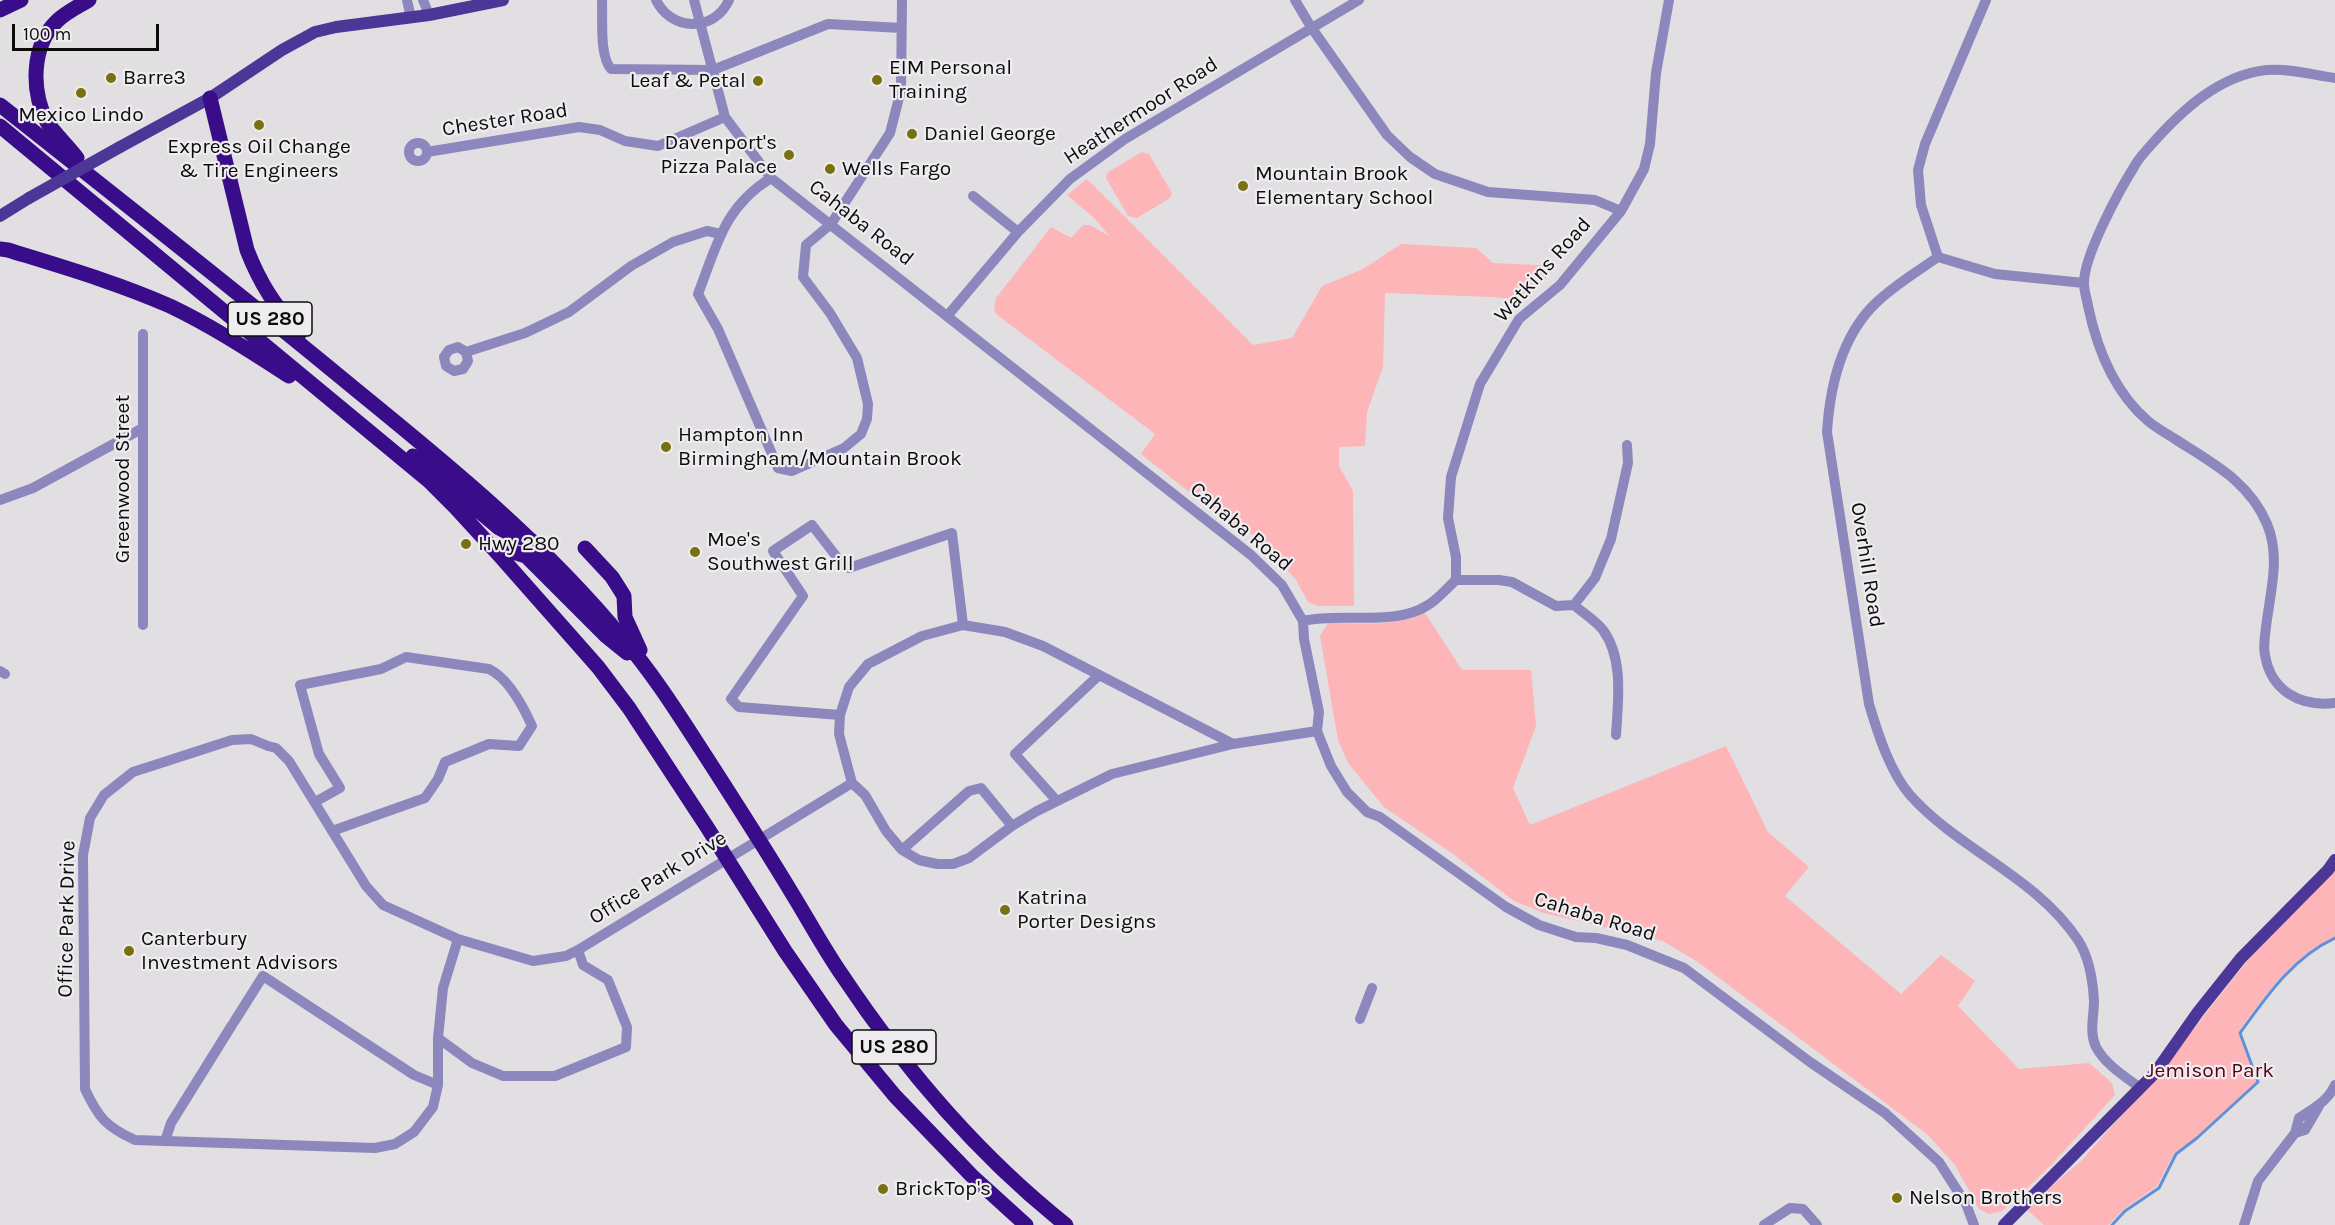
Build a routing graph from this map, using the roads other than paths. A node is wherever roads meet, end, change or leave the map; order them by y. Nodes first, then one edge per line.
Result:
1 (21, 0) edge
2 (89, 0) edge
3 (407, 0) edge
4 (423, 0) edge
5 (503, 0) edge
6 (602, 0) edge
7 (656, 0) edge
8 (694, 0) edge
9 (729, 0) edge
10 (902, 0) edge
11 (1295, 0) edge
12 (1359, 0) edge
13 (1669, 0) edge
14 (1986, 0) edge
15 (0, 10) edge
16 (429, 15) junction
17 (411, 18) junction
18 (700, 25) junction
19 (1311, 27) junction
20 (901, 28) junction
21 (713, 70) junction
22 (2335, 78) edge
23 (210, 98) junction
24 (0, 105) edge
25 (725, 117) junction
26 (0, 126) edge
27 (427, 152) dead end
28 (771, 178) junction
29 (99, 183) junction
30 (973, 196) dead end
31 (1621, 211) junction
32 (0, 216) edge
33 (831, 224) junction
34 (1018, 232) junction
35 (721, 234) junction
36 (0, 236) edge
37 (4, 250) edge
38 (1938, 257) junction
39 (2084, 283) junction
40 (948, 315) junction
41 (143, 333) dead end
42 (466, 352) dead end
43 (318, 357) junction
44 (339, 407) junction
45 (143, 428) junction
46 (1627, 445) dead end
47 (0, 500) edge
48 (533, 541) junction
49 (585, 548) dead end
50 (500, 556) junction
51 (1456, 580) junction
52 (1574, 605) junction
53 (1303, 621) junction
54 (143, 625) dead end
55 (963, 625) junction
56 (647, 670) junction
57 (1098, 676) junction
58 (2335, 703) edge
59 (840, 715) junction
60 (1317, 732) junction
61 (1616, 735) dead end
62 (1233, 744) junction
63 (852, 783) junction
64 (1056, 800) junction
65 (315, 802) junction
66 (1012, 826) junction
67 (332, 831) junction
68 (758, 839) junction
69 (902, 850) junction
70 (726, 859) junction
71 (2335, 860) edge
72 (458, 939) junction
73 (579, 950) junction
74 (1372, 988) dead end
75 (1360, 1019) dead end
76 (438, 1038) junction
77 (438, 1084) junction
78 (2335, 1085) edge
79 (2139, 1087) junction
80 (165, 1141) junction
81 (1966, 1204) junction
82 (1026, 1225) edge
83 (1066, 1225) edge
84 (1764, 1225) edge
85 (1817, 1225) edge
86 (1966, 1225) edge
87 (1974, 1225) edge
88 (2004, 1225) edge
89 (2244, 1225) edge

1 - 15 highway
2 - 29 highway
3 - 17 street
4 - 16 street
5 - 16 main road
6 - 21 street
7 - 18 street
8 - 18 street, Cahaba Road
9 - 18 street
10 - 20 street
11 - 19 street
12 - 19 street, Heathermoor Road
13 - 31 street, Watkins Road
14 - 38 street
16 - 17 main road
17 - 23 main road
18 - 21 street, Cahaba Road
19 - 31 street
19 - 34 street, Heathermoor Road
20 - 21 street
20 - 33 street
21 - 25 street, Cahaba Road
22 - 39 street
23 - 32 main road, bridge
23 - 43 highway
24 - 29 highway, US 280
25 - 27 street, Chester Road
25 - 28 street, Cahaba Road
26 - 44 highway, US 280
28 - 33 street, Cahaba Road
28 - 35 street
29 - 43 highway, US 280
30 - 34 street
31 - 51 street, Watkins Road
33 - 35 street
33 - 40 street, Cahaba Road
34 - 40 street, Heathermoor Road
35 - 42 street
36 - 37 highway
37 - 44 highway
38 - 39 street
38 - 79 street, Overhill Road
39 - 58 street
40 - 53 street, Cahaba Road
41 - 45 street, Greenwood Street
43 - 48 highway, US 280
44 - 48 highway
44 - 50 highway, US 280
45 - 47 street
45 - 54 street, Greenwood Street
46 - 52 street
48 - 56 highway, US 280
49 - 56 highway
50 - 56 highway
50 - 70 highway, US 280
51 - 52 street
51 - 53 street
52 - 61 street
53 - 60 street, Cahaba Road
55 - 57 street
55 - 59 street
55 - 59 street
56 - 68 highway, US 280
57 - 62 street
57 - 64 street
59 - 63 street
60 - 62 street
60 - 81 street, Cahaba Road
62 - 64 street
63 - 68 street, Office Park Drive
63 - 69 street
64 - 66 street
65 - 67 street, Office Park Drive
65 - 67 street
65 - 80 street, Office Park Drive
66 - 69 street
66 - 69 street
67 - 72 street, Office Park Drive
68 - 70 street, Office Park Drive
68 - 83 highway, US 280
70 - 73 street, Office Park Drive
70 - 82 highway, US 280
71 - 79 main road
72 - 73 street, Office Park Drive
72 - 76 street, Office Park Drive
73 - 76 street, Office Park Drive
74 - 75 street
76 - 77 street, Office Park Drive
77 - 80 street, Office Park Drive
77 - 80 street
78 - 89 street
79 - 88 main road
81 - 86 street
81 - 87 street, Cahaba Road
84 - 85 street

